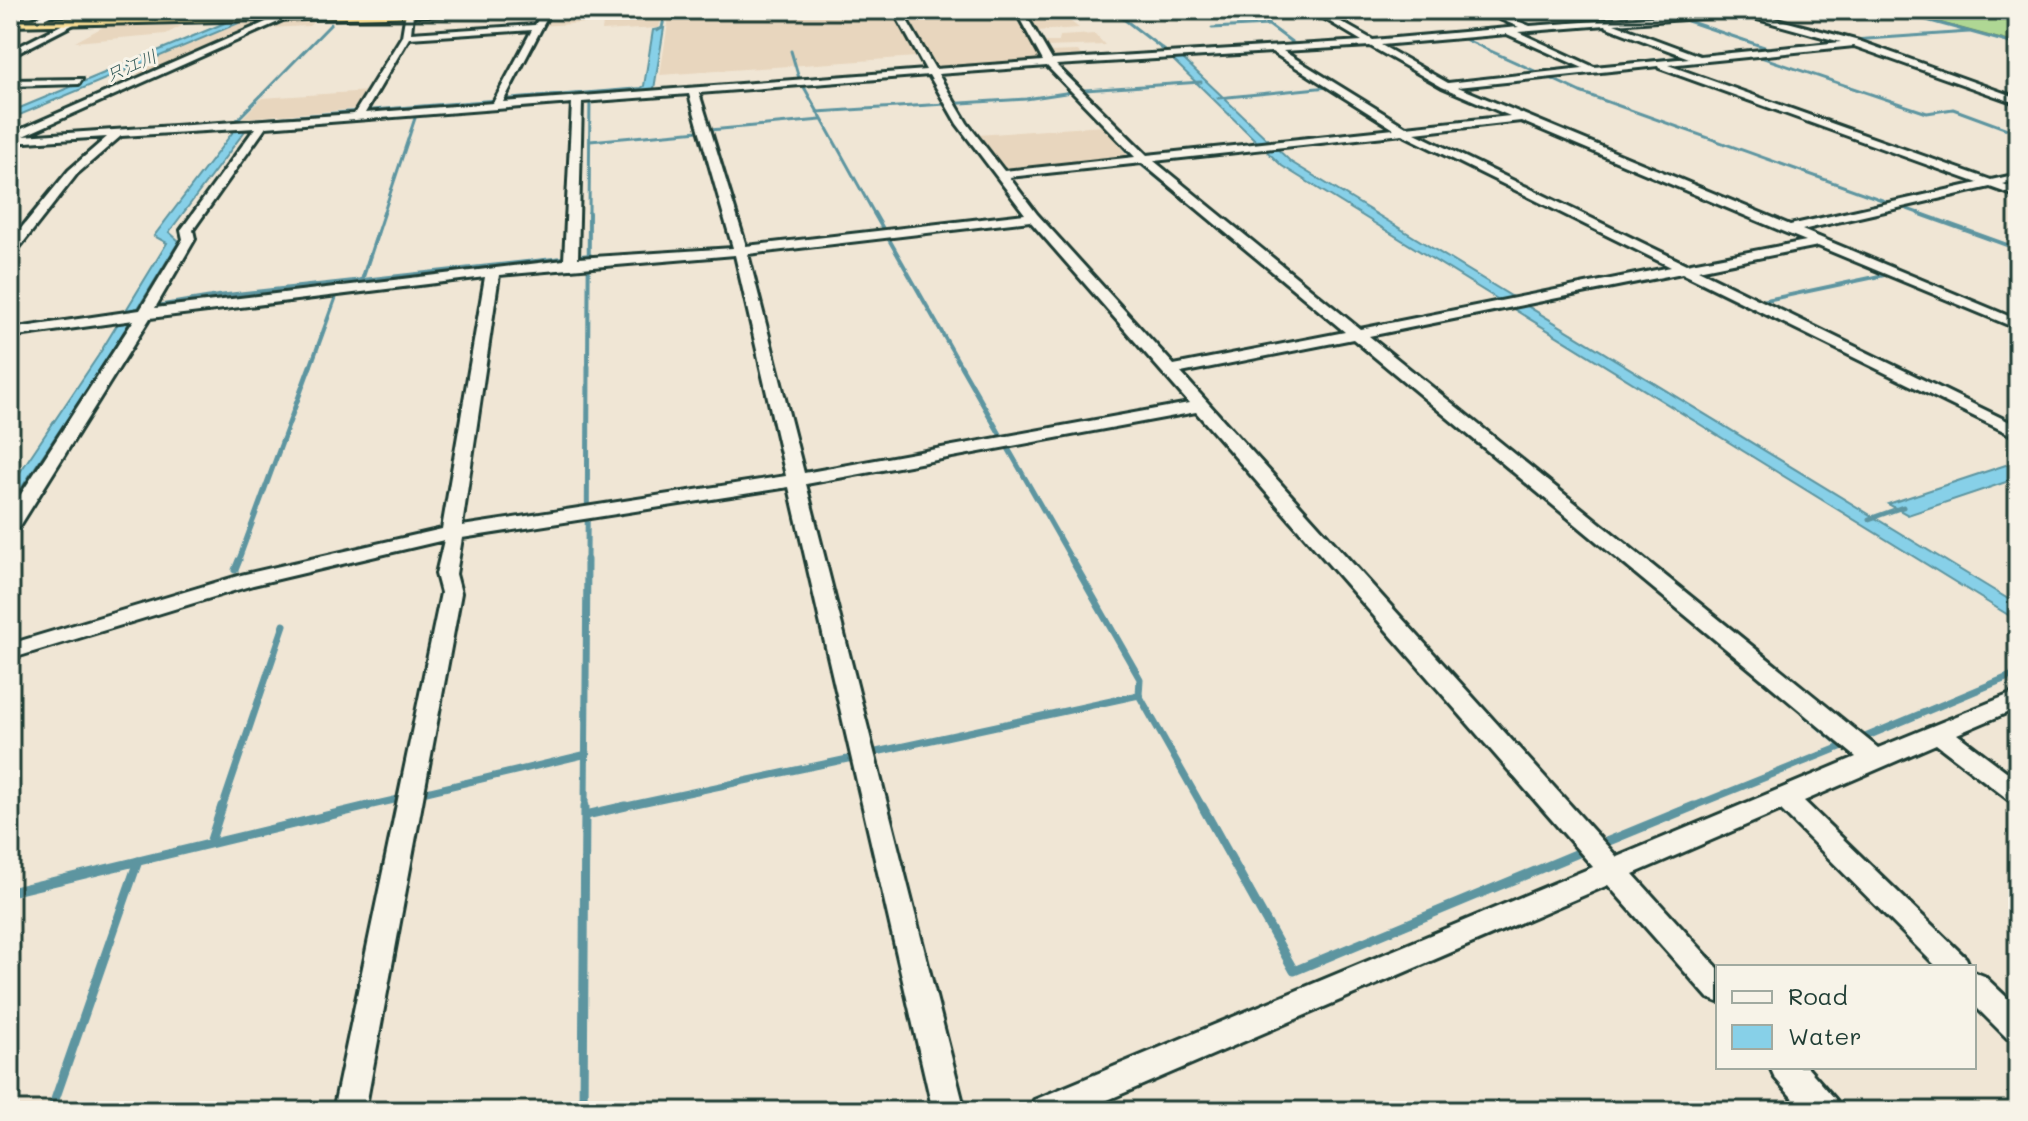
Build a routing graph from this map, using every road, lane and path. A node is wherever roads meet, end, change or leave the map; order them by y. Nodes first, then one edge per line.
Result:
1 (57, 10) edge
2 (547, 10) edge
3 (555, 10) edge
4 (897, 10) edge
5 (1019, 10) edge
6 (1314, 10) edge
7 (1482, 10) edge
8 (1605, 10) edge
9 (1778, 10) edge
10 (510, 11) edge
11 (1744, 11) edge
12 (485, 12) edge
13 (246, 14) edge
14 (409, 14) junction
15 (282, 17) junction
16 (1629, 20) junction
17 (74, 22) junction
18 (1602, 22) junction
19 (10, 23) edge
20 (30, 23) junction
21 (538, 27) junction
22 (1530, 29) junction
23 (1506, 31) junction
24 (407, 32) junction
25 (1851, 42) junction
26 (1370, 43) junction
27 (1274, 49) junction
28 (10, 54) edge
29 (1695, 57) junction
30 (1048, 61) junction
31 (1654, 64) junction
32 (1589, 68) junction
33 (932, 71) junction
34 (79, 81) dead end
35 (10, 83) edge
36 (1445, 85) junction
37 (693, 90) junction
38 (585, 98) junction
39 (2018, 101) edge
40 (499, 102) junction
41 (360, 113) junction
42 (1520, 118) junction
43 (251, 124) junction
44 (1406, 132) junction
45 (118, 133) junction
46 (12, 137) edge
47 (1139, 160) junction
48 (998, 175) junction
49 (2018, 177) edge
50 (1990, 184) junction
51 (2018, 193) edge
52 (1033, 217) junction
53 (1788, 229) junction
54 (1815, 243) junction
55 (10, 250) edge
56 (741, 251) junction
57 (579, 260) junction
58 (1683, 269) junction
59 (493, 272) junction
60 (140, 313) junction
61 (2018, 325) edge
62 (10, 333) edge
63 (1351, 334) junction
64 (1169, 371) junction
65 (1200, 406) junction
66 (2018, 433) edge
67 (796, 480) junction
68 (10, 526) edge
69 (451, 533) junction
70 (10, 652) edge
71 (2018, 699) edge
72 (1939, 733) junction
73 (1861, 746) junction
74 (2018, 793) edge
75 (1786, 799) junction
76 (1601, 855) junction
77 (1954, 965) edge
78 (1716, 987) edge
79 (1976, 987) edge
80 (2018, 1028) edge
81 (1788, 1069) edge
82 (349, 1111) edge
83 (949, 1111) edge
84 (1045, 1111) edge
85 (1825, 1111) edge

1 - 20 street
2 - 3 highway
2 - 10 highway
2 - 21 street
4 - 33 street
5 - 30 street
6 - 26 street
7 - 22 street
8 - 16 street
9 - 11 street
10 - 12 highway
11 - 16 street
11 - 25 street
12 - 14 highway
12 - 24 street
13 - 15 highway
13 - 17 highway
14 - 15 highway
14 - 24 street
15 - 46 street
16 - 18 street
17 - 20 highway
17 - 28 street
18 - 22 street
18 - 29 street
19 - 20 highway
21 - 24 street
21 - 40 street
22 - 23 street
23 - 26 street
23 - 32 street
24 - 41 street
25 - 29 street
25 - 39 street
26 - 27 street
26 - 36 street
27 - 30 street
27 - 44 street
29 - 31 street
30 - 33 street
30 - 47 street
31 - 32 street
31 - 50 street
32 - 36 street
33 - 37 street
33 - 48 street
34 - 35 street
36 - 42 street
37 - 38 street
37 - 56 street
38 - 40 street
38 - 57 street
40 - 41 street
41 - 43 street
42 - 44 street
42 - 53 street
43 - 45 street
43 - 60 street
44 - 47 street
44 - 58 street
45 - 46 street
45 - 55 street
47 - 48 street
47 - 63 street
48 - 52 street
49 - 50 street
50 - 51 street
50 - 53 street
52 - 56 street
52 - 64 street
53 - 54 street
54 - 58 street
54 - 61 street
56 - 57 street
56 - 67 street
57 - 59 street
58 - 63 street
58 - 66 street
59 - 60 street
59 - 69 street
60 - 62 street
60 - 68 street
63 - 64 street
63 - 73 street
64 - 65 street
65 - 67 street
65 - 76 street
67 - 69 street
67 - 83 street
69 - 70 street
69 - 82 street
71 - 72 street
72 - 73 street
72 - 74 street
73 - 75 street
75 - 76 street
75 - 77 street
76 - 78 street
76 - 84 street
79 - 80 street
81 - 85 street

